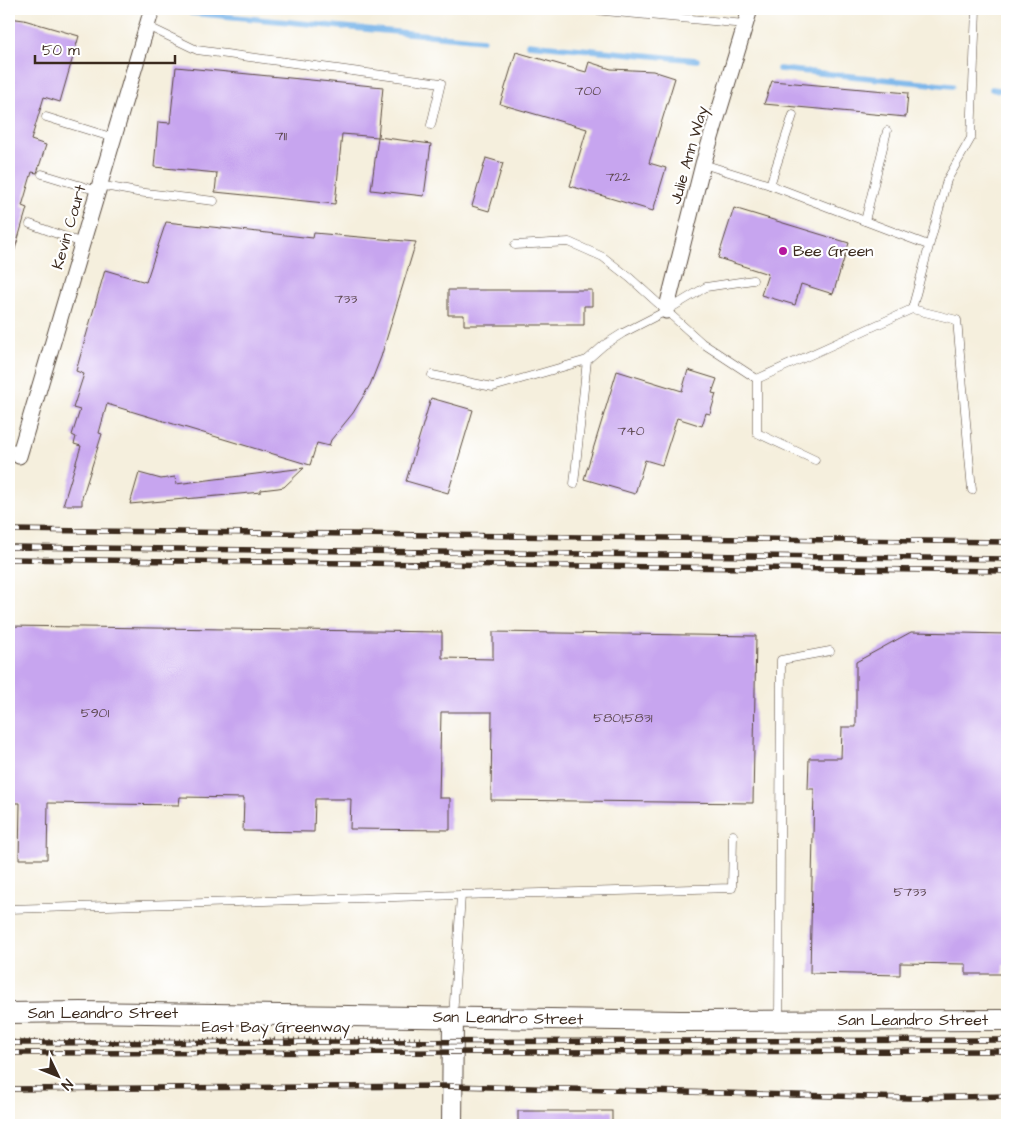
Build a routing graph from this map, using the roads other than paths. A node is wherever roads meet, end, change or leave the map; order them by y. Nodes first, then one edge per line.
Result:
1 (152, 9) edge
2 (582, 9) edge
3 (750, 9) edge
4 (976, 9) edge
5 (745, 24) junction
6 (147, 26) junction
7 (793, 115) dead end
8 (46, 117) dead end
9 (431, 125) dead end
10 (887, 131) dead end
11 (114, 138) junction
12 (703, 164) junction
13 (42, 174) dead end
14 (770, 185) junction
15 (99, 188) junction
16 (214, 201) dead end
17 (865, 221) junction
18 (30, 224) dead end
19 (82, 243) junction
20 (515, 245) dead end
21 (928, 245) junction
22 (753, 280) dead end
23 (912, 309) junction
24 (666, 311) junction
25 (587, 360) junction
26 (432, 375) dead end
27 (757, 379) junction
28 (16, 451) edge
29 (815, 460) dead end
30 (574, 484) dead end
31 (972, 490) dead end
32 (830, 652) dead end
33 (734, 835) dead end
34 (460, 894) junction
35 (9, 908) edge
36 (9, 1012) edge
37 (453, 1017) junction
38 (1007, 1020) edge
39 (778, 1021) junction
40 (452, 1125) edge

1 - 6 street, Kevin Court
2 - 5 lane
3 - 5 street, Julie Ann Way
4 - 21 lane
5 - 12 street, Julie Ann Way
6 - 9 lane
6 - 11 street, Kevin Court
7 - 14 lane
8 - 11 lane
10 - 17 lane
11 - 15 street, Kevin Court
12 - 14 lane
12 - 24 street, Julie Ann Way
13 - 15 lane
14 - 17 lane
15 - 16 lane
15 - 19 street, Kevin Court
17 - 21 lane
18 - 19 lane
19 - 28 street, Kevin Court
20 - 24 lane
21 - 23 lane
22 - 24 lane
23 - 27 lane
23 - 31 lane
24 - 25 lane
24 - 27 lane
25 - 26 lane
25 - 30 lane
27 - 29 lane
32 - 39 lane
33 - 34 lane
34 - 35 lane
34 - 37 lane
36 - 37 main road, San Leandro Street
37 - 39 main road, San Leandro Street
37 - 40 main road
38 - 39 main road, San Leandro Street

